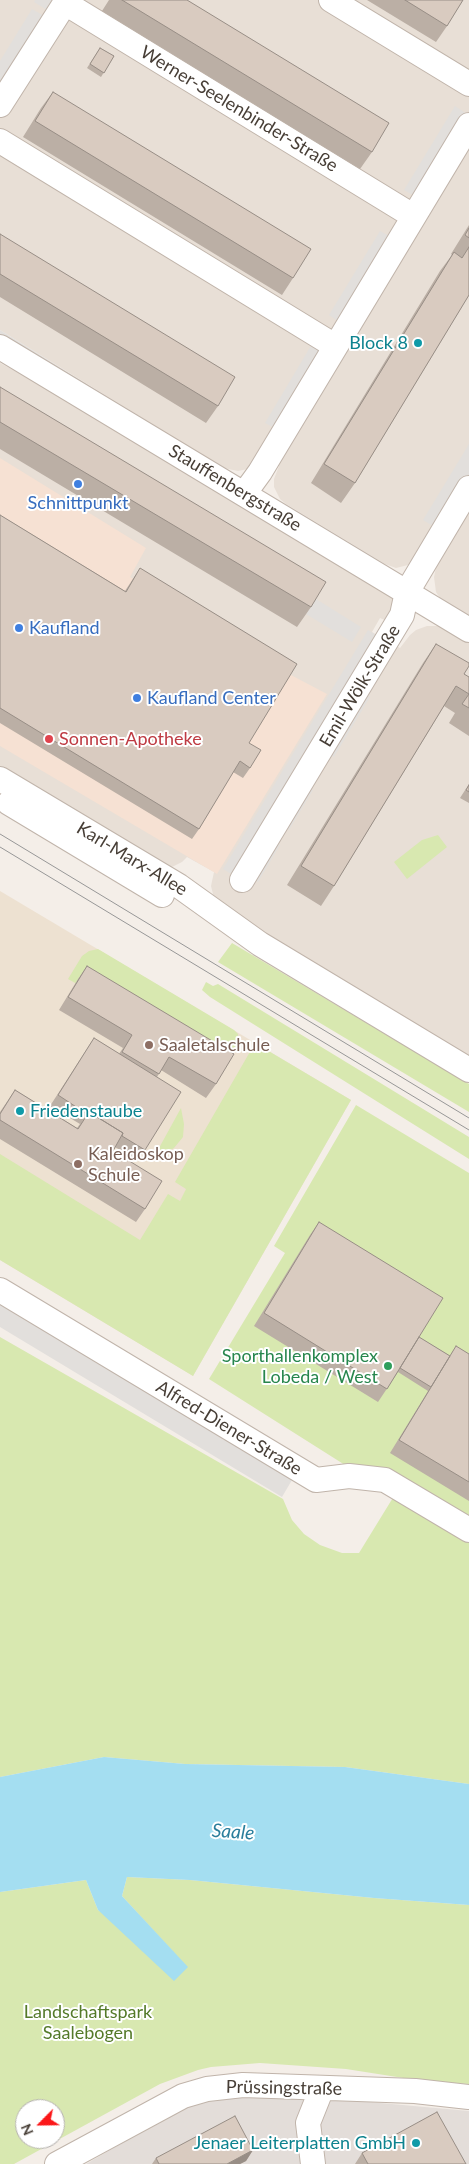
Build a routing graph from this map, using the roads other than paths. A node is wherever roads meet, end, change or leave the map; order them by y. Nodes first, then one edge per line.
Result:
1 (331, 0) edge
2 (66, 2) edge
3 (469, 84) edge
4 (0, 105) edge
5 (469, 125) edge
6 (0, 141) edge
7 (413, 216) junction
8 (335, 346) junction
9 (0, 347) edge
10 (469, 488) edge
11 (244, 494) junction
12 (407, 592) junction
13 (469, 630) edge
14 (0, 779) edge
15 (0, 798) edge
16 (242, 880) dead end
17 (260, 944) junction
18 (469, 1070) edge
19 (0, 1290) edge
20 (469, 1530) edge
21 (322, 2088) junction
22 (469, 2097) edge
23 (57, 2164) edge
24 (312, 2164) edge

1 - 3 street
2 - 4 street, Werner-Seelenbinder-Straße
2 - 7 street, Werner-Seelenbinder-Straße
5 - 7 street
6 - 8 street
7 - 8 street
8 - 11 street
9 - 11 street, Stauffenbergstraße
10 - 12 street, Emil-Wölk-Straße
11 - 12 street, Stauffenbergstraße
12 - 13 street, Stauffenbergstraße
12 - 16 street, Emil-Wölk-Straße
14 - 17 street, Karl-Marx-Allee
15 - 17 street, Karl-Marx-Allee
17 - 18 street, Karl-Marx-Allee
19 - 20 street, Alfred-Diener-Straße
21 - 22 street, Prüssingstraße
21 - 23 street, Prüssingstraße
21 - 24 street

